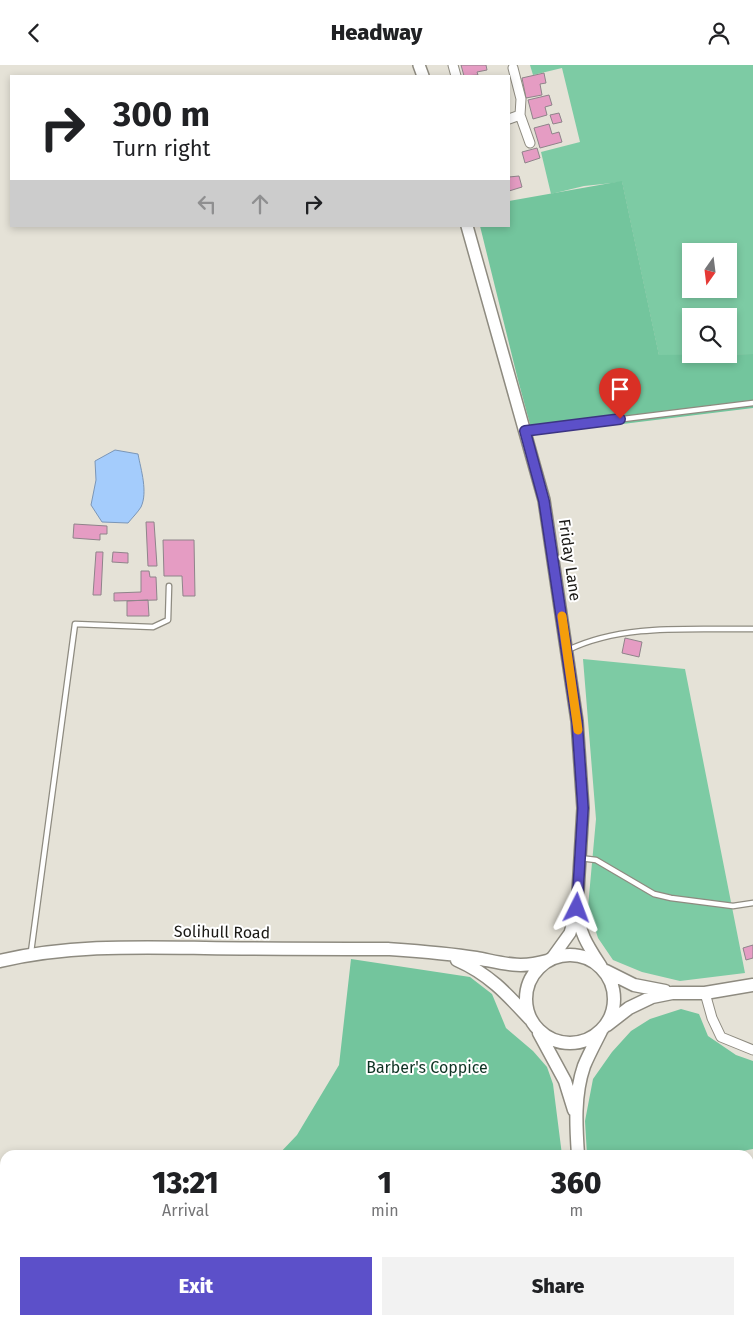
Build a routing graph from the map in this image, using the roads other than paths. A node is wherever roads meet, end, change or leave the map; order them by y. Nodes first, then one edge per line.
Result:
1 (513, 68) dead end
2 (520, 115) junction
3 (510, 119) edge
4 (530, 143) dead end
5 (467, 227) edge
6 (753, 403) edge
7 (525, 431) junction
8 (169, 585) dead end
9 (753, 629) edge
10 (567, 650) junction
11 (580, 858) junction
12 (753, 903) edge
13 (577, 908) junction
14 (31, 954) junction
15 (444, 954) junction
16 (550, 959) junction
17 (0, 961) edge
18 (604, 969) junction
19 (753, 985) edge
20 (685, 993) junction
21 (705, 993) junction
22 (535, 1026) junction
23 (604, 1028) junction
24 (753, 1050) edge
25 (576, 1117) junction
26 (578, 1150) edge

1 - 2 street
2 - 3 street
2 - 4 street
5 - 7 street, Friday Lane
6 - 7 lane
7 - 10 street, Friday Lane
8 - 14 lane
9 - 10 lane
10 - 11 street, Friday Lane
11 - 12 lane
11 - 13 street, Friday Lane
13 - 16 street, Friday Lane
13 - 18 street, Friday Lane
14 - 15 main road, Solihull Road
14 - 17 main road, Solihull Road
15 - 16 main road, Solihull Road
15 - 22 main road, Solihull Road
16 - 18 main road
16 - 22 main road
18 - 20 main road
18 - 23 main road
19 - 21 main road
20 - 21 main road
20 - 23 main road
21 - 24 street
22 - 23 main road
22 - 25 main road
23 - 25 main road
25 - 26 main road

